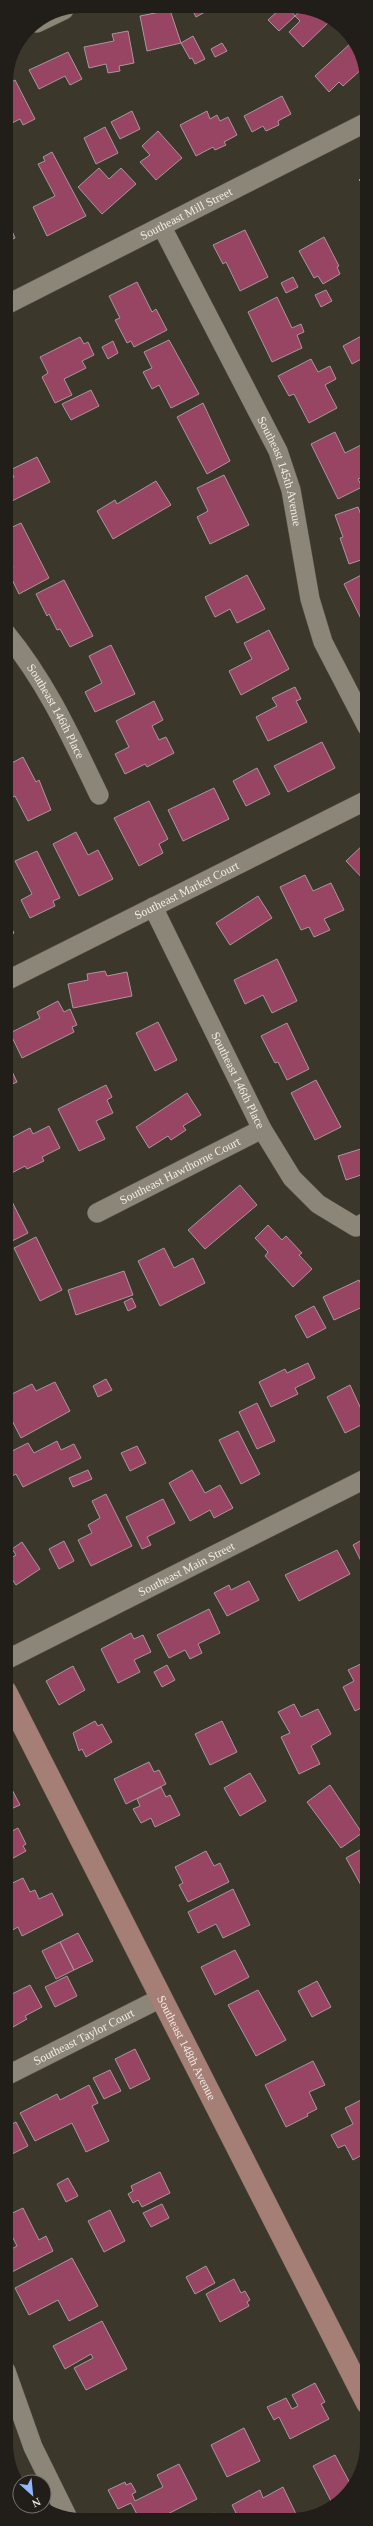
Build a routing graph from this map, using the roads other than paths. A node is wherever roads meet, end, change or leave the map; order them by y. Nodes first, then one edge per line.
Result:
1 (360, 126) edge
2 (162, 227) junction
3 (13, 302) edge
4 (13, 641) edge
5 (360, 712) edge
6 (99, 795) dead end
7 (360, 804) edge
8 (153, 907) junction
9 (13, 978) edge
10 (262, 1129) junction
11 (97, 1213) dead end
12 (360, 1223) edge
13 (360, 1482) edge
14 (13, 1656) edge
15 (13, 1706) edge
16 (161, 1998) junction
17 (13, 2072) edge
18 (360, 2389) edge
19 (13, 2391) edge
20 (64, 2511) edge

1 - 2 street, Southeast Mill Street
2 - 3 street, Southeast Mill Street
2 - 5 street, Southeast 145th Avenue
4 - 6 street, Southeast 146th Place
7 - 8 street, Southeast Market Court
8 - 9 street, Southeast Market Court
8 - 10 street, Southeast 146th Place
10 - 11 street, Southeast Hawthorne Court
10 - 12 street, Southeast 146th Place
13 - 14 street, Southeast Main Street
15 - 16 main road, Southeast 148th Avenue
16 - 17 street, Southeast Taylor Court
16 - 18 main road, Southeast 148th Avenue
19 - 20 street

